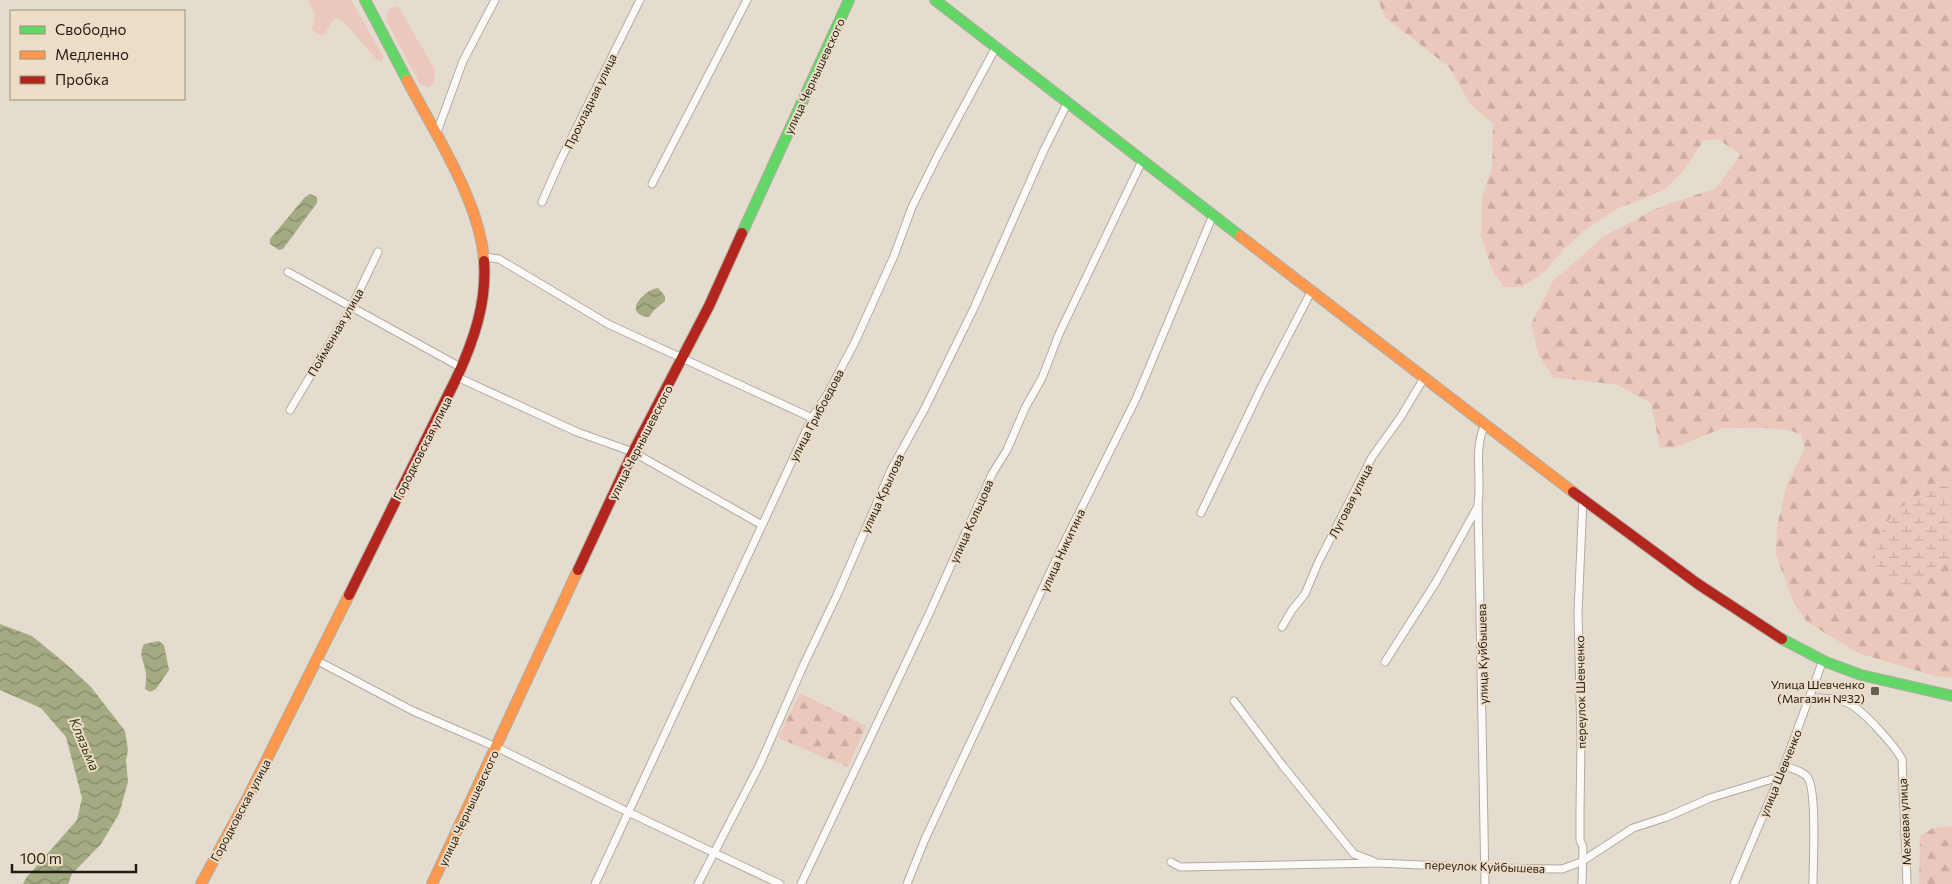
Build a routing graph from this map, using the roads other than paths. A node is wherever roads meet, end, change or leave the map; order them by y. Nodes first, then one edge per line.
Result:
1 (364, 0) edge
2 (495, 0) edge
3 (640, 0) edge
4 (747, 0) edge
5 (850, 0) edge
6 (935, 0) edge
7 (996, 47) junction
8 (1068, 102) junction
9 (436, 135) junction
10 (1142, 159) junction
11 (652, 184) dead end
12 (542, 202) dead end
13 (1214, 215) junction
14 (378, 252) dead end
15 (484, 257) junction
16 (288, 272) dead end
17 (1311, 292) junction
18 (352, 306) junction
19 (683, 357) junction
20 (460, 372) junction
21 (1424, 378) junction
22 (290, 410) dead end
23 (812, 418) junction
24 (1486, 425) junction
25 (633, 452) junction
26 (1583, 499) junction
27 (1478, 504) junction
28 (1201, 513) dead end
29 (762, 525) junction
30 (1282, 628) dead end
31 (316, 660) junction
32 (1823, 660) junction
33 (1385, 662) dead end
34 (1952, 696) edge
35 (1809, 698) junction
36 (1234, 701) dead end
37 (496, 747) junction
38 (1784, 766) junction
39 (1779, 777) junction
40 (628, 812) junction
41 (714, 853) junction
42 (1171, 862) dead end
43 (1581, 862) junction
44 (1378, 863) junction
45 (1485, 868) junction
46 (201, 884) edge
47 (432, 884) edge
48 (595, 884) edge
49 (698, 884) edge
50 (780, 884) edge
51 (801, 884) edge
52 (907, 884) edge
53 (1485, 884) edge
54 (1582, 884) edge
55 (1734, 884) edge
56 (1813, 884) edge
57 (1907, 884) edge

1 - 9 street, Городковская улица
2 - 9 street
3 - 12 street, Прохладная улица
4 - 11 street
5 - 19 street, улица Чернышевского
6 - 7 street
7 - 8 street
7 - 23 street, улица Грибоедова
8 - 10 street
8 - 41 street, улица Крылова
9 - 15 street, Городковская улица
10 - 13 street
10 - 51 street, улица Кольцова
13 - 17 street
13 - 52 street, улица Никитина
14 - 18 street, Пойменная улица
15 - 19 street
15 - 20 street, Городковская улица
16 - 18 street
17 - 21 street
17 - 28 street
18 - 20 street
18 - 22 street, Пойменная улица
19 - 23 street
19 - 25 street, улица Чернышевского
20 - 25 street
20 - 31 street, Городковская улица
21 - 24 street
21 - 30 street, Луговая улица
23 - 29 street, улица Грибоедова
24 - 26 street
24 - 27 street, улица Куйбышева
25 - 29 street
25 - 37 street, улица Чернышевского
26 - 32 street
26 - 43 street, переулок Шевченко
27 - 33 street
27 - 45 street, улица Куйбышева
29 - 40 street, улица Грибоедова
31 - 37 street
31 - 46 street, Городковская улица
32 - 34 street
32 - 35 street, улица Шевченко
35 - 38 street, улица Шевченко
35 - 57 street, Межевая улица
36 - 44 street
37 - 40 street
37 - 47 street, улица Чернышевского
38 - 39 street, улица Шевченко
38 - 56 street
39 - 43 street, переулок Куйбышева
39 - 55 street, улица Шевченко
40 - 41 street
40 - 48 street, улица Грибоедова
41 - 49 street, улица Крылова
41 - 50 street
42 - 44 street, переулок Куйбышева
43 - 45 street, переулок Куйбышева
43 - 54 street, переулок Шевченко
44 - 45 street, переулок Куйбышева
45 - 53 street, улица Куйбышева

